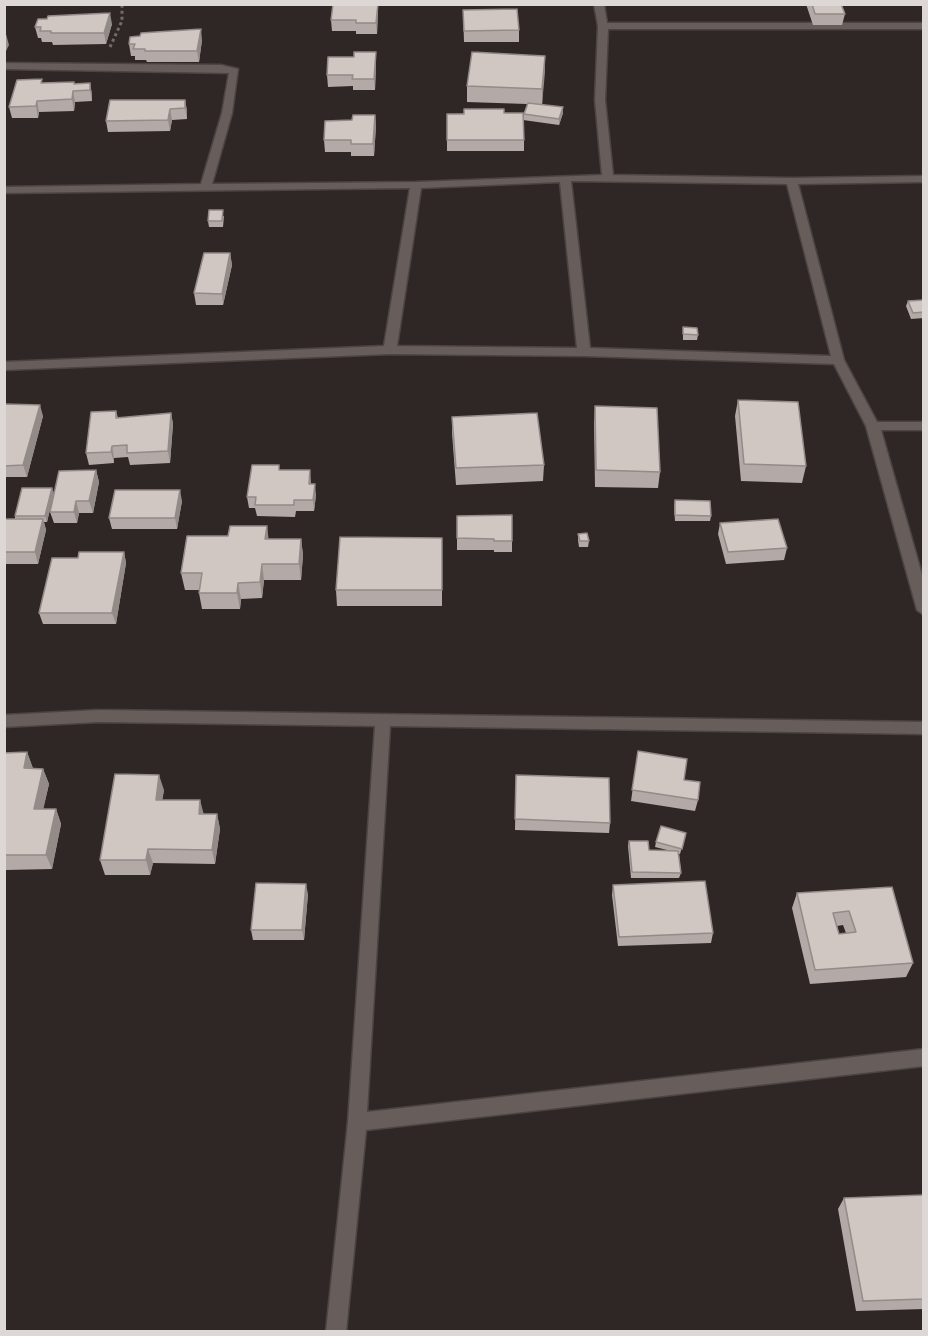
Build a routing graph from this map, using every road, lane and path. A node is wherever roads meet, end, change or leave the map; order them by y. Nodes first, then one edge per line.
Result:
1 (122, 4) edge
2 (599, 4) edge
3 (603, 26) junction
4 (924, 26) edge
5 (4, 66) edge
6 (111, 66) junction
7 (565, 178) junction
8 (608, 178) junction
9 (924, 179) edge
10 (792, 181) junction
11 (416, 185) junction
12 (206, 187) junction
13 (4, 190) edge
14 (390, 350) junction
15 (584, 352) junction
16 (838, 360) junction
17 (4, 366) edge
18 (873, 426) junction
19 (924, 426) edge
20 (924, 610) edge
21 (4, 721) edge
22 (383, 721) junction
23 (924, 728) edge
24 (924, 1057) edge
25 (357, 1122) junction
26 (336, 1332) edge

1 - 6 path
2 - 3 street
3 - 4 street
3 - 8 street
5 - 6 street
6 - 12 street
7 - 8 street
7 - 11 street
7 - 15 street
8 - 10 street
9 - 10 street
10 - 16 street
11 - 12 street
11 - 14 street
12 - 13 street
14 - 15 street
14 - 17 street
15 - 16 street
16 - 18 street
18 - 19 street
18 - 20 street
21 - 22 street
22 - 23 street
22 - 25 street
24 - 25 street
25 - 26 street

